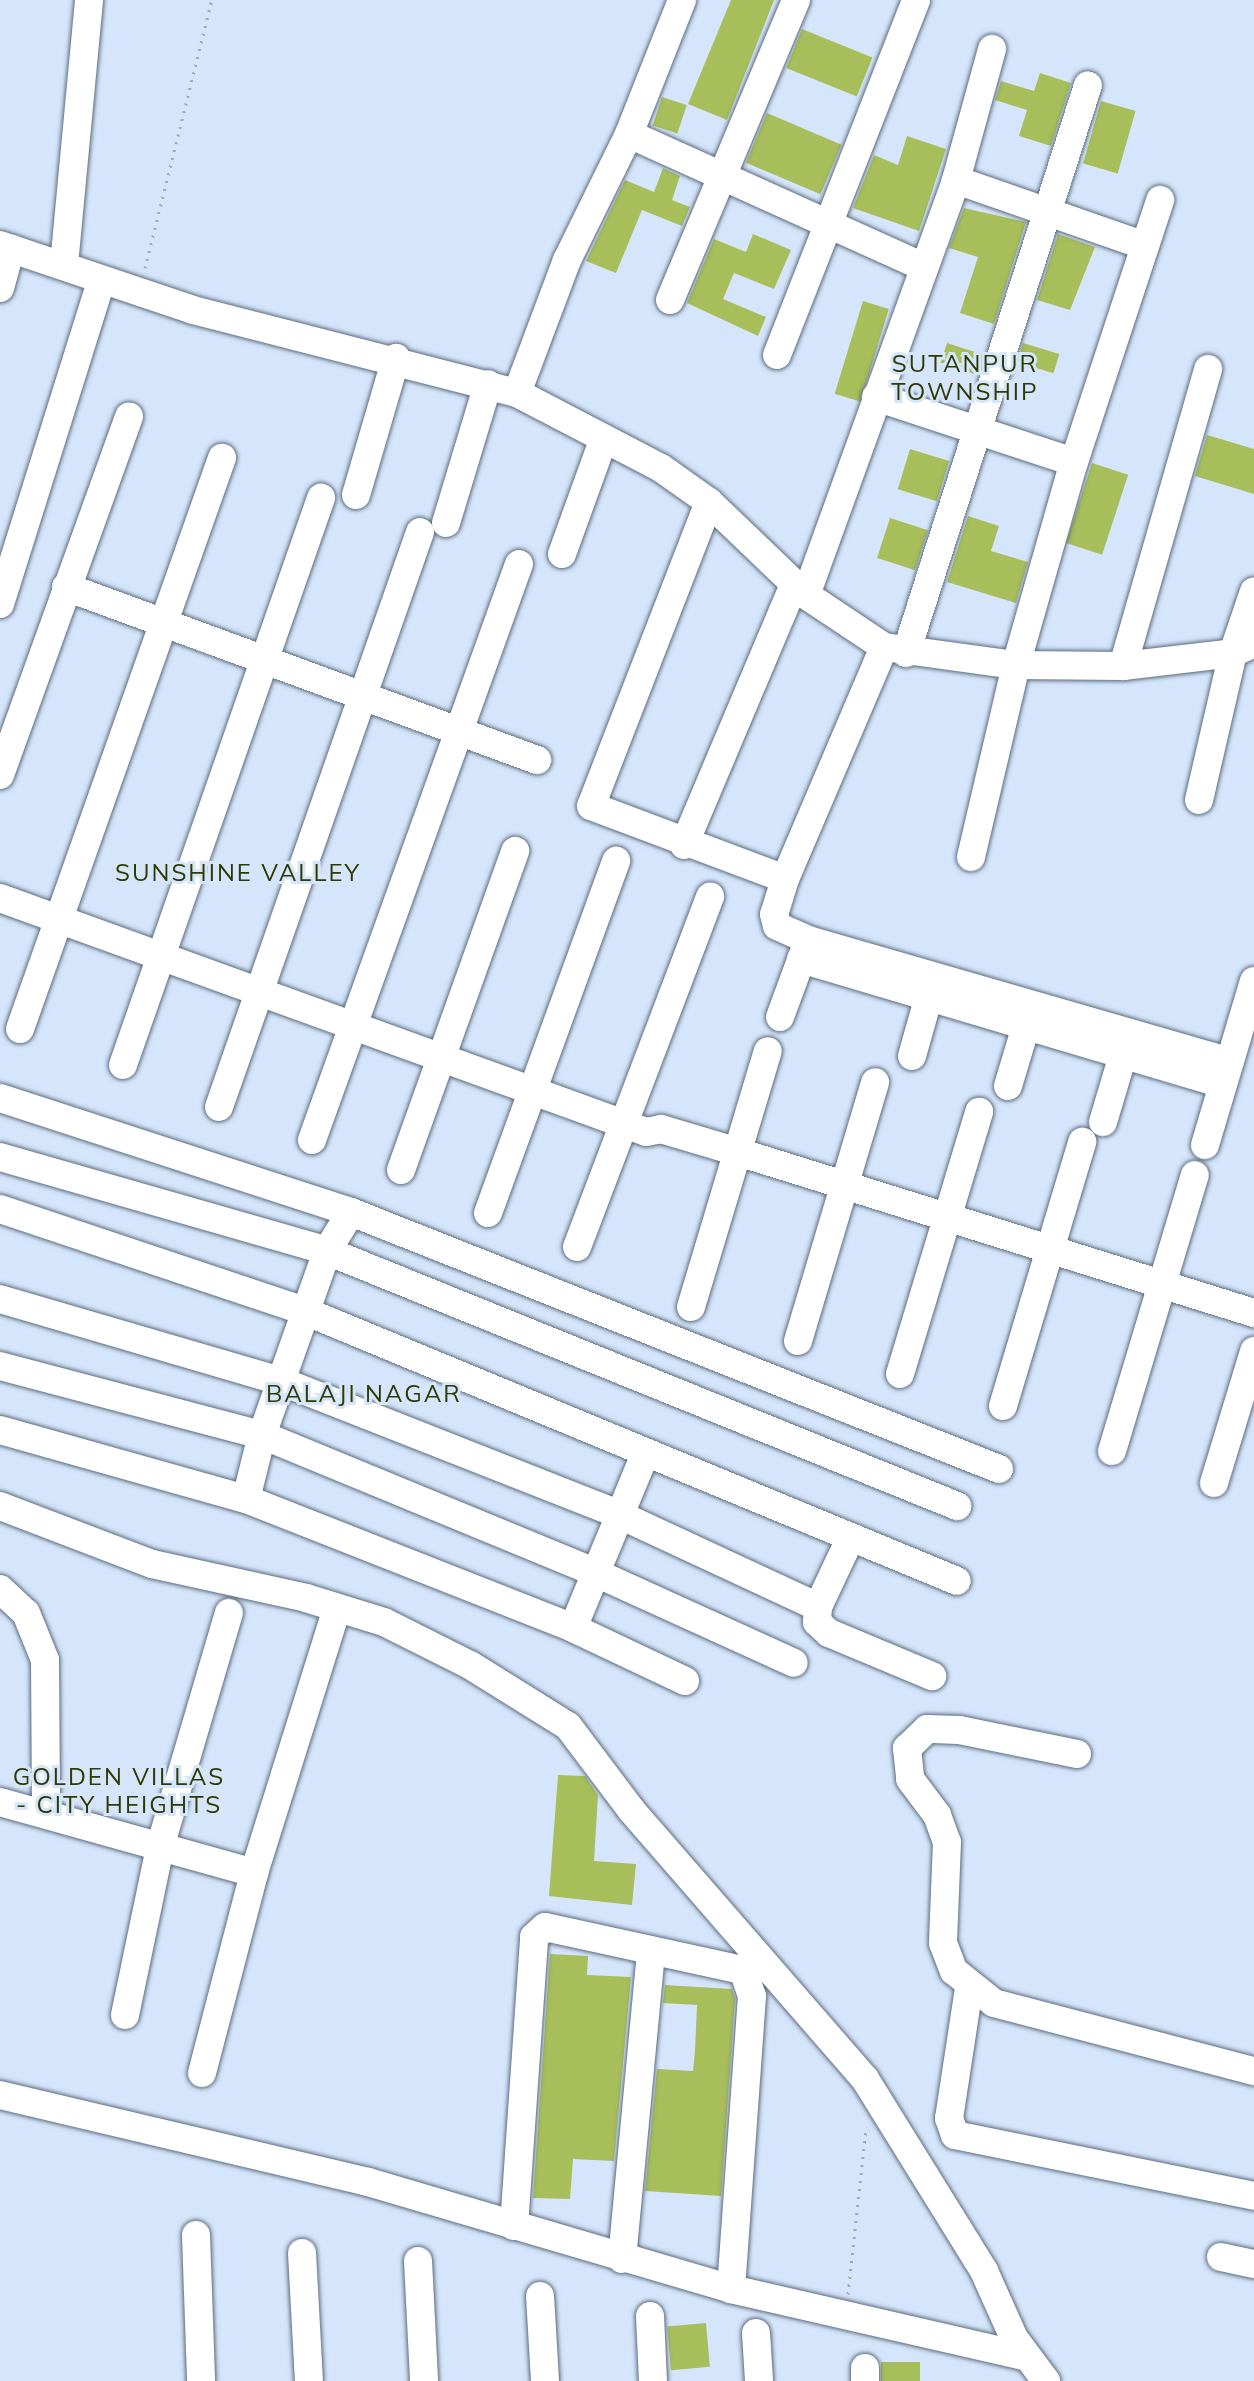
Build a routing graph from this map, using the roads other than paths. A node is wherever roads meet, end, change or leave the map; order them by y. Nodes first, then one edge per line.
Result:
1 (89, 0) edge
2 (682, 0) edge
3 (796, 0) edge
4 (916, 0) edge
5 (992, 49) dead end
6 (1088, 85) dead end
7 (629, 134) junction
8 (719, 178) junction
9 (956, 180) junction
10 (1160, 200) dead end
11 (1048, 208) junction
12 (828, 226) junction
13 (6, 246) edge
14 (1145, 246) junction
15 (64, 265) junction
16 (924, 267) junction
17 (101, 282) junction
18 (0, 288) edge
19 (670, 300) dead end
20 (777, 355) dead end
21 (396, 358) junction
22 (1208, 369) dead end
23 (488, 384) junction
24 (517, 393) junction
25 (876, 397) junction
26 (129, 417) dead end
27 (977, 428) junction
28 (604, 438) junction
29 (222, 458) dead end
30 (1074, 462) junction
31 (356, 495) dead end
32 (321, 498) dead end
33 (709, 502) junction
34 (11, 529) edge
35 (562, 554) dead end
36 (519, 564) dead end
37 (66, 587) junction
38 (800, 590) junction
39 (1254, 591) edge
40 (0, 604) edge
41 (163, 622) junction
42 (1244, 648) edge
43 (895, 650) junction
44 (263, 658) junction
45 (1016, 665) junction
46 (1123, 666) junction
47 (360, 696) junction
48 (457, 732) junction
49 (537, 760) dead end
50 (0, 775) edge
51 (1199, 800) dead end
52 (684, 845) junction
53 (515, 851) dead end
54 (971, 857) dead end
55 (616, 861) dead end
56 (785, 879) junction
57 (0, 882) edge
58 (710, 896) dead end
59 (0, 898) edge
60 (63, 914) junction
61 (163, 950) junction
62 (805, 950) junction
63 (1254, 981) edge
64 (260, 985) junction
65 (932, 985) junction
66 (1030, 1012) junction
67 (780, 1017) dead end
68 (356, 1020) junction
69 (20, 1029) dead end
70 (1126, 1044) junction
71 (441, 1050) junction
72 (768, 1051) dead end
73 (912, 1056) dead end
74 (123, 1065) dead end
75 (1226, 1073) junction
76 (875, 1082) dead end
77 (536, 1084) junction
78 (1008, 1086) dead end
79 (0, 1098) edge
80 (219, 1107) dead end
81 (979, 1112) dead end
82 (626, 1117) junction
83 (1103, 1122) dead end
84 (312, 1140) dead end
85 (1082, 1142) dead end
86 (1205, 1145) dead end
87 (735, 1151) junction
88 (0, 1157) edge
89 (401, 1170) dead end
90 (1195, 1175) dead end
91 (845, 1186) junction
92 (0, 1209) edge
93 (351, 1212) junction
94 (488, 1213) dead end
95 (949, 1218) junction
96 (577, 1247) dead end
97 (1051, 1249) junction
98 (327, 1251) junction
99 (1163, 1284) junction
100 (0, 1299) edge
101 (691, 1307) dead end
102 (307, 1312) junction
103 (1254, 1313) edge
104 (798, 1341) dead end
105 (1254, 1351) edge
106 (0, 1366) edge
107 (900, 1374) dead end
108 (283, 1382) junction
109 (1003, 1406) dead end
110 (0, 1430) edge
111 (262, 1435) junction
112 (1112, 1451) dead end
113 (645, 1454) junction
114 (999, 1469) dead end
115 (1214, 1483) dead end
116 (246, 1499) junction
117 (0, 1506) edge
118 (957, 1506) dead end
119 (620, 1515) junction
120 (849, 1541) junction
121 (596, 1573) junction
122 (957, 1581) dead end
123 (0, 1589) edge
124 (818, 1607) junction
125 (337, 1608) junction
126 (229, 1613) dead end
127 (573, 1628) junction
128 (794, 1663) dead end
129 (932, 1676) dead end
130 (685, 1681) dead end
131 (1077, 1754) dead end
132 (0, 1802) edge
133 (46, 1814) junction
134 (160, 1847) junction
135 (254, 1873) junction
136 (651, 1950) junction
137 (969, 1988) junction
138 (125, 2015) dead end
139 (1254, 2071) edge
140 (202, 2073) dead end
141 (0, 2095) edge
142 (1254, 2196) edge
143 (514, 2226) junction
144 (196, 2235) dead end
145 (302, 2253) dead end
146 (1221, 2257) dead end
147 (622, 2259) junction
148 (418, 2261) dead end
149 (1254, 2264) edge
150 (731, 2289) junction
151 (540, 2296) dead end
152 (650, 2316) dead end
153 (756, 2333) dead end
154 (1027, 2357) junction
155 (201, 2381) edge
156 (309, 2381) edge
157 (424, 2381) edge
158 (545, 2381) edge
159 (653, 2381) edge
160 (759, 2381) edge
161 (1046, 2381) edge

1 - 15 street
2 - 7 street
3 - 8 street
4 - 12 street
5 - 9 street
6 - 11 street
7 - 8 street
7 - 24 street
8 - 12 street
8 - 19 street
9 - 11 street
9 - 16 street
10 - 14 street
11 - 14 street
11 - 27 street
12 - 16 street
12 - 20 street
13 - 15 street
13 - 18 street
14 - 30 street
15 - 17 street
16 - 25 street
17 - 21 street
17 - 34 street
21 - 23 street
21 - 31 street
22 - 46 street
23 - 24 street
23 - 47 street
24 - 28 street
25 - 27 street
25 - 38 street
26 - 37 street
27 - 30 street
27 - 43 street
28 - 33 street
28 - 35 street
29 - 41 street
30 - 45 street
32 - 44 street
33 - 38 street
33 - 52 street
34 - 40 street
36 - 48 street
37 - 41 street
37 - 50 street
38 - 43 street
38 - 52 street
39 - 42 street
41 - 44 street
41 - 60 street
42 - 46 street
42 - 51 street
43 - 45 street
43 - 56 street
44 - 47 street
44 - 61 street
45 - 46 street
45 - 54 street
47 - 48 street
47 - 64 street
48 - 49 street
48 - 68 street
52 - 56 street
53 - 71 street
55 - 77 street
56 - 62 street
57 - 60 street
58 - 82 street
59 - 60 street
60 - 61 street
60 - 69 street
61 - 64 street
61 - 74 street
62 - 65 street
62 - 67 street
63 - 75 street
64 - 68 street
64 - 80 street
65 - 66 street
65 - 73 street
66 - 70 street
66 - 78 street
68 - 71 street
68 - 84 street
70 - 75 street
70 - 83 street
71 - 77 street
71 - 89 street
72 - 87 street
75 - 86 street
76 - 91 street
77 - 82 street
77 - 94 street
79 - 93 street
81 - 95 street
82 - 87 street
82 - 96 street
85 - 97 street
87 - 91 street
87 - 101 street
88 - 98 street
90 - 99 street
91 - 95 street
91 - 104 street
92 - 102 street
93 - 98 street
93 - 114 street
95 - 97 street
95 - 107 street
97 - 99 street
97 - 109 street
98 - 102 street
98 - 118 street
99 - 103 street
99 - 112 street
100 - 108 street
102 - 108 street
102 - 113 street
105 - 115 street
106 - 111 street
108 - 111 street
108 - 119 street
110 - 116 street
111 - 116 street
111 - 121 street
113 - 119 street
113 - 120 street
116 - 127 street
117 - 125 street
119 - 121 street
119 - 124 street
120 - 122 street
120 - 124 street
121 - 127 street
121 - 128 street
123 - 133 street
124 - 129 street
125 - 135 street
125 - 154 street
126 - 134 street
127 - 130 street
131 - 137 street
132 - 133 street
133 - 134 street
134 - 135 street
134 - 138 street
135 - 140 street
136 - 143 street
136 - 147 street
136 - 150 street
137 - 139 street
137 - 142 street
141 - 143 street
143 - 147 street
144 - 155 street
145 - 156 street
146 - 149 street
147 - 150 street
148 - 157 street
150 - 154 street
151 - 158 street
152 - 159 street
153 - 160 street
154 - 161 street

